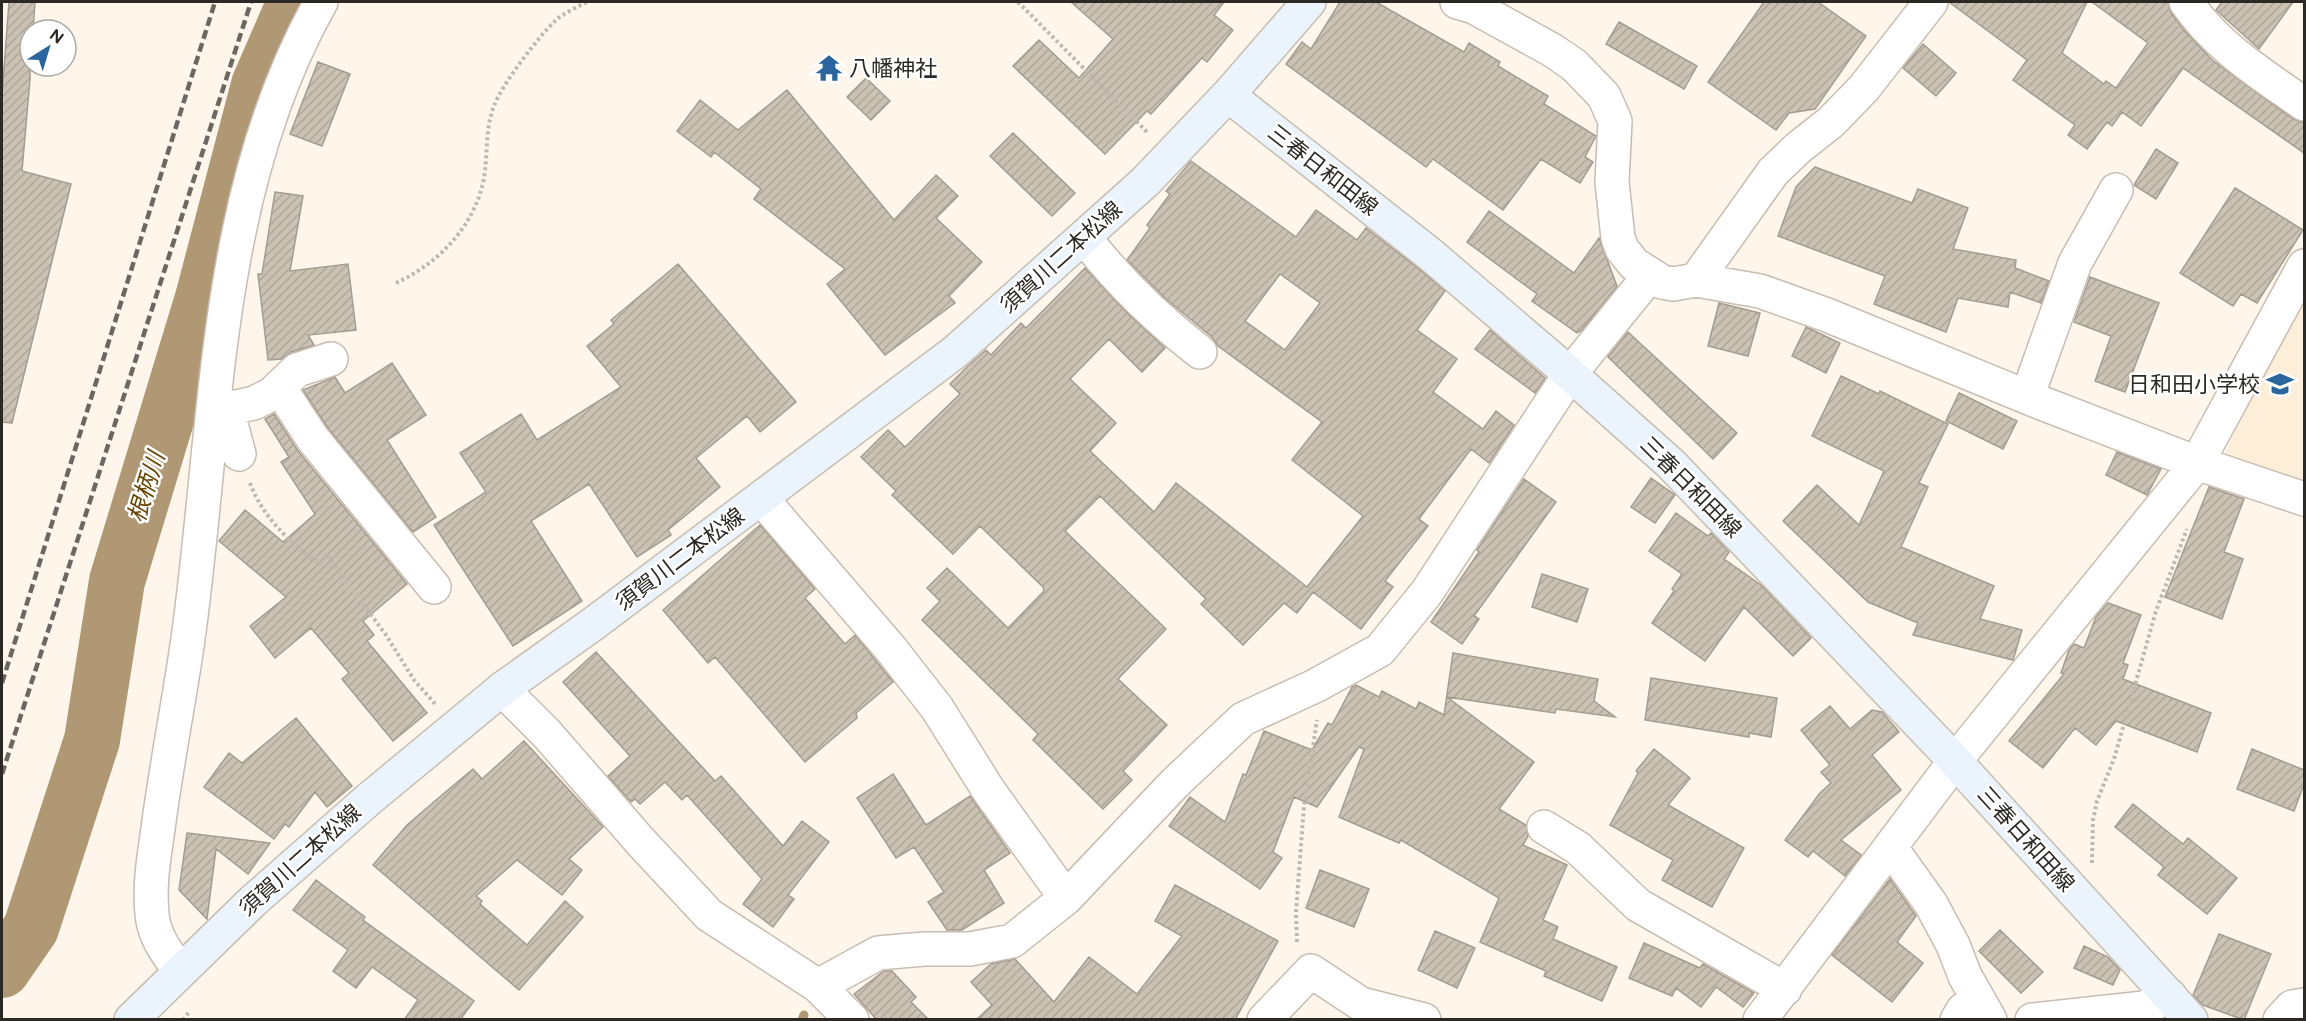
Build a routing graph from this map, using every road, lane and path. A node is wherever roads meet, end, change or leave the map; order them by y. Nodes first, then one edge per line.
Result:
1 (321, 2) edge
2 (587, 2) edge
3 (1018, 2) edge
4 (1309, 2) edge
5 (1457, 2) edge
6 (1931, 2) edge
7 (2186, 2) edge
8 (1228, 95) junction
9 (2304, 104) edge
10 (1170, 156) junction
11 (2116, 190) dead end
12 (1084, 237) junction
13 (2304, 266) edge
14 (1650, 275) junction
15 (1696, 280) junction
16 (396, 283) dead end
17 (1200, 352) dead end
18 (331, 359) dead end
19 (1570, 374) junction
20 (279, 387) junction
21 (2027, 397) junction
22 (220, 401) junction
23 (239, 454) joint
24 (2197, 463) junction
25 (761, 498) junction
26 (2304, 499) edge
27 (2189, 523) dead end
28 (434, 587) dead end
29 (1315, 686) junction
30 (502, 689) junction
31 (455, 727) junction
32 (1955, 761) junction
33 (1544, 827) dead end
34 (1891, 848) junction
35 (2078, 896) junction
36 (1066, 898) junction
37 (180, 971) junction
38 (1311, 971) junction
39 (818, 986) junction
40 (1785, 989) junction
41 (2304, 1005) edge
42 (2181, 1008) edge
43 (1974, 1013) edge
44 (131, 1020) edge
45 (852, 1020) edge
46 (1264, 1020) edge
47 (1424, 1020) edge
48 (1760, 1020) edge
49 (2032, 1020) edge
50 (2280, 1020) edge

1 - 22 street
2 - 16 path
3 - 10 path
4 - 8 main road
5 - 14 street
6 - 15 street
7 - 9 street
8 - 10 main road, 須賀川二本松線
8 - 19 main road, 三春日和田線
10 - 12 main road, 須賀川二本松線
11 - 21 street
12 - 17 street
12 - 25 main road, 須賀川二本松線
13 - 24 street
14 - 15 street
14 - 19 street
15 - 21 street
18 - 20 street
19 - 29 street
19 - 32 main road, 三春日和田線
20 - 22 street
20 - 28 street
21 - 24 street
22 - 23 street
22 - 37 street
23 - 31 path
24 - 26 street
24 - 32 street
25 - 30 main road, 須賀川二本松線
25 - 36 street
27 - 35 path
29 - 36 street
29 - 38 path
30 - 31 main road, 須賀川二本松線
30 - 39 street
31 - 37 main road, 須賀川二本松線
32 - 34 street
32 - 35 main road, 三春日和田線
33 - 40 street
34 - 40 street
34 - 43 street
35 - 42 main road, 三春日和田線
36 - 39 street
37 - 44 main road, 須賀川二本松線
38 - 46 street
38 - 47 street
39 - 45 street
40 - 48 street
41 - 50 street
42 - 49 street

